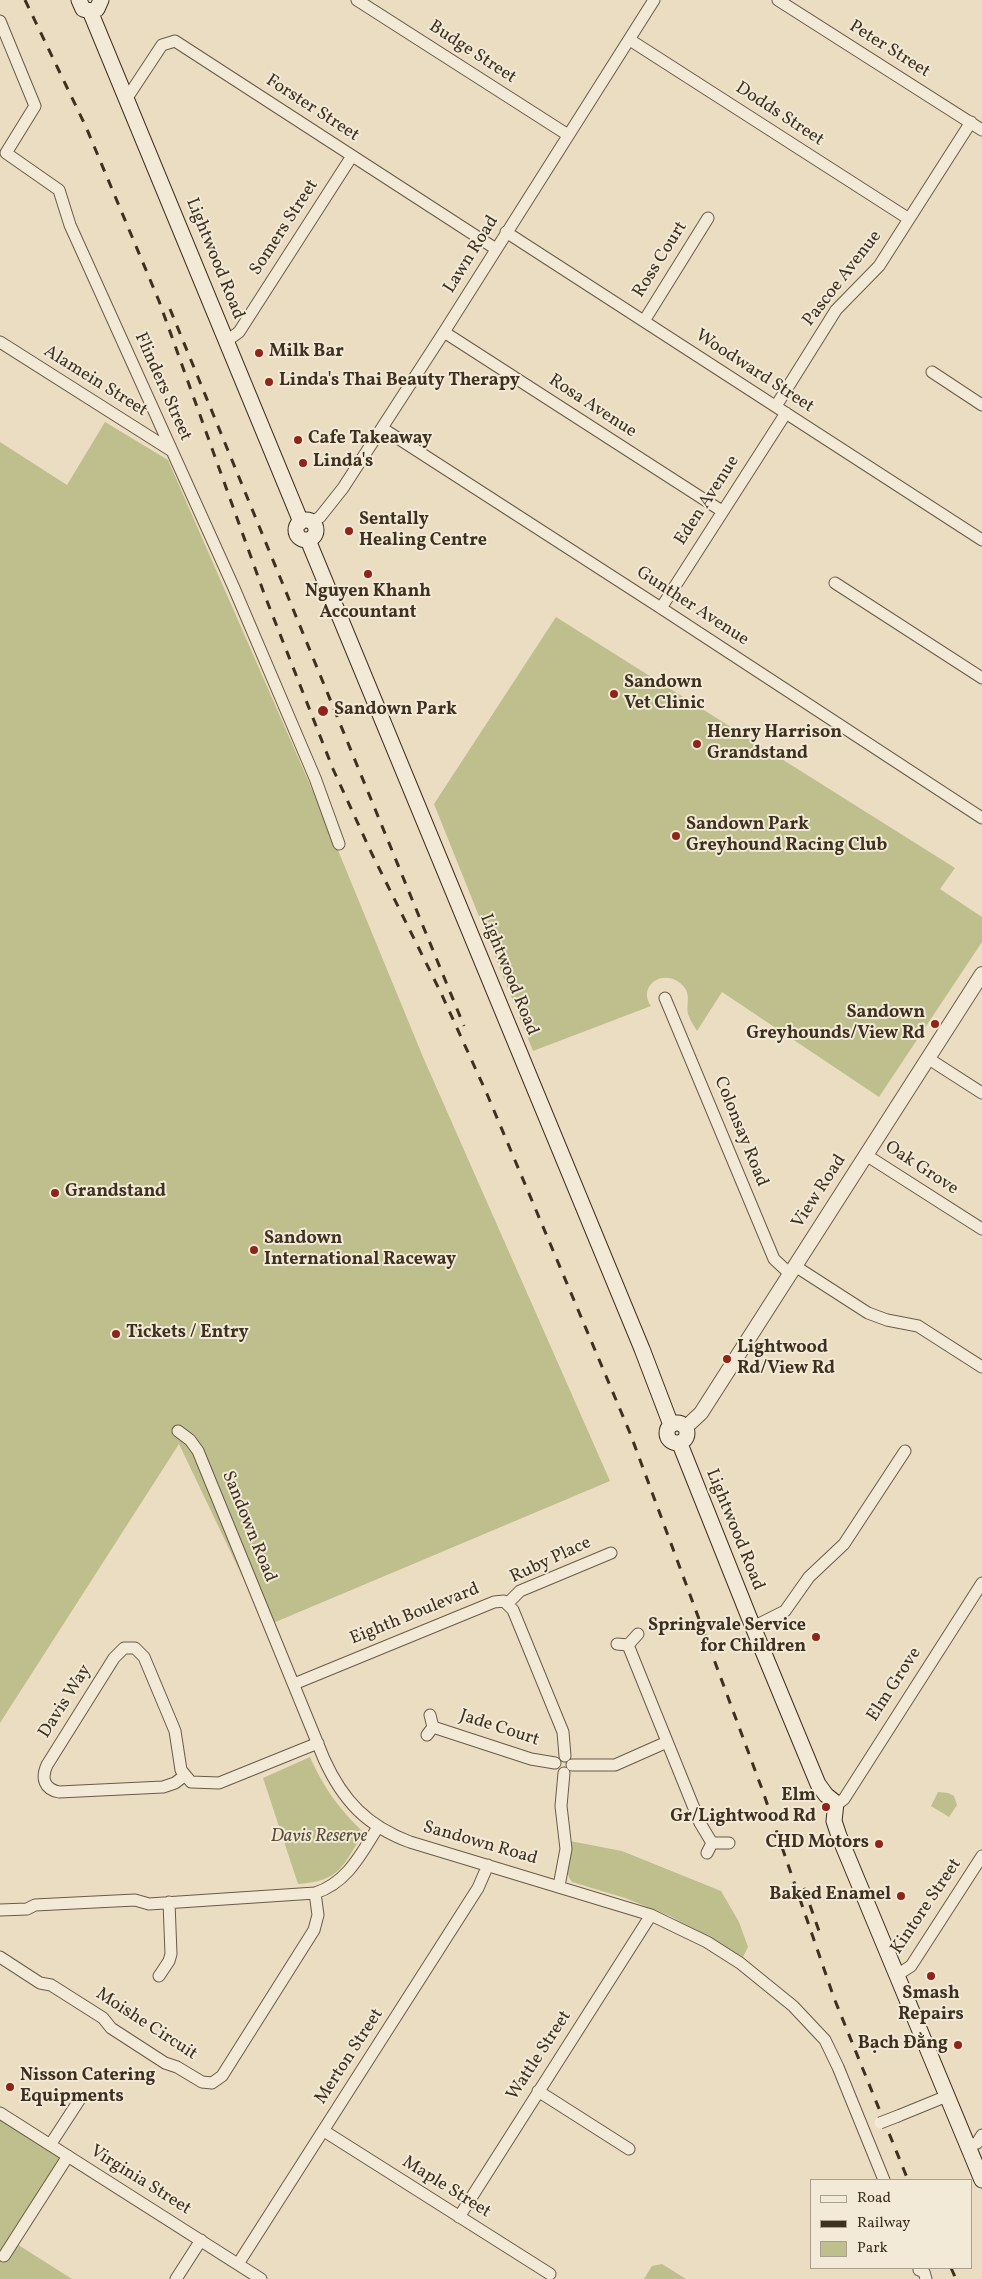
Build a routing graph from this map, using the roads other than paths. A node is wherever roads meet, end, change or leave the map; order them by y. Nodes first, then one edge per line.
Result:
1 (79, 0) edge
2 (101, 0) edge
3 (357, 0) edge
4 (654, 0) edge
5 (778, 0) edge
6 (90, 11) junction
7 (0, 21) edge
8 (630, 40) junction
9 (127, 98) junction
10 (970, 122) junction
11 (982, 130) edge
12 (568, 135) junction
13 (3, 151) edge
14 (352, 156) junction
15 (708, 218) dead end
16 (909, 219) junction
17 (506, 232) junction
18 (496, 249) junction
19 (644, 321) junction
20 (444, 332) junction
21 (228, 340) junction
22 (0, 342) edge
23 (932, 372) dead end
24 (982, 404) edge
25 (776, 406) junction
26 (786, 413) junction
27 (382, 428) junction
28 (172, 451) junction
29 (722, 511) junction
30 (307, 522) junction
31 (982, 540) edge
32 (836, 583) dead end
33 (662, 608) junction
34 (982, 678) edge
35 (982, 818) edge
36 (338, 844) dead end
37 (982, 974) edge
38 (666, 998) dead end
39 (929, 1059) junction
40 (982, 1093) edge
41 (866, 1155) junction
42 (982, 1230) edge
43 (793, 1270) junction
44 (982, 1367) edge
45 (678, 1426) junction
46 (178, 1431) dead end
47 (905, 1451) dead end
48 (611, 1553) dead end
49 (982, 1582) edge
50 (508, 1604) junction
51 (753, 1627) junction
52 (638, 1634) dead end
53 (294, 1684) junction
54 (430, 1715) dead end
55 (667, 1742) junction
56 (318, 1743) junction
57 (567, 1764) junction
58 (184, 1776) junction
59 (836, 1806) junction
60 (378, 1827) junction
61 (729, 1843) dead end
62 (982, 1856) edge
63 (488, 1865) junction
64 (559, 1886) junction
65 (315, 1894) junction
66 (169, 1902) junction
67 (0, 1910) edge
68 (651, 1914) junction
69 (0, 1957) edge
70 (897, 1975) junction
71 (159, 1976) dead end
72 (538, 2091) junction
73 (947, 2096) junction
74 (80, 2099) dead end
75 (0, 2113) edge
76 (864, 2130) junction
77 (324, 2131) junction
78 (982, 2135) edge
79 (50, 2145) junction
80 (968, 2146) junction
81 (630, 2149) dead end
82 (68, 2156) junction
83 (884, 2179) edge
84 (982, 2180) edge
85 (459, 2216) junction
86 (201, 2240) junction
87 (4, 2256) dead end
88 (238, 2264) junction
89 (550, 2274) dead end
90 (176, 2279) edge
91 (261, 2279) edge

1 - 6 main road
2 - 6 main road
3 - 12 street, Budge Street
4 - 8 street, Lawn Road
5 - 10 street, Peter Street
6 - 9 main road, Lightwood Road
7 - 13 street, Flinders Street
8 - 12 street, Lawn Road
8 - 16 street, Dodds Street
9 - 14 street, Forster Street
9 - 21 main road, Lightwood Road
10 - 11 street, Peter Street
10 - 16 street, Pascoe Avenue
12 - 17 street, Lawn Road
13 - 28 street, Flinders Street
14 - 18 street, Forster Street
14 - 21 street, Somers Street
15 - 19 street, Ross Court
16 - 25 street, Pascoe Avenue
17 - 18 street, Lawn Road
17 - 19 street, Woodward Street
18 - 20 street, Lawn Road
19 - 25 street, Woodward Street
20 - 27 street, Lawn Road
20 - 29 street, Rosa Avenue
21 - 30 main road, Lightwood Road
22 - 28 street, Alamein Street
23 - 24 street
25 - 26 street, Woodward Street
26 - 29 street, Eden Avenue
26 - 31 street, Woodward Street
27 - 30 street, Lawn Road
27 - 33 street, Gunther Avenue
28 - 36 street, Flinders Street
29 - 33 street, Eden Avenue
30 - 45 main road, Lightwood Road
32 - 34 street
33 - 35 street, Gunther Avenue
37 - 39 street, View Road
38 - 43 street, Colonsay Road
39 - 40 street
39 - 41 street, View Road
41 - 42 street, Oak Grove
41 - 43 street, View Road
43 - 44 street, Colonsay Road
43 - 45 street, View Road
45 - 51 main road, Lightwood Road
46 - 53 street, Sandown Road
47 - 51 street
48 - 50 street, Ruby Place
49 - 59 street, Elm Grove
50 - 53 street, Eighth Boulevard
50 - 57 street, Eighth Boulevard
51 - 59 main road, Lightwood Road
52 - 55 street
53 - 56 street, Sandown Road
54 - 57 street, Jade Court
55 - 57 street
55 - 61 street
56 - 58 street
56 - 60 street, Sandown Road
57 - 64 street, Eighth Boulevard
58 - 58 street, Davis Way
59 - 70 main road
60 - 63 street, Sandown Road
60 - 65 street
62 - 70 street, Kintore Street
63 - 64 street, Sandown Road
63 - 77 street, Merton Street
64 - 68 street, Sandown Road
65 - 66 street
65 - 69 street, Moishe Circuit
66 - 67 street
66 - 71 street
68 - 72 street, Wattle Street
68 - 76 street, Sandown Road
70 - 73 main road
72 - 81 street
72 - 85 street, Wattle Street
73 - 76 street, bridge
73 - 80 main road
74 - 79 street
75 - 79 street, Virginia Street
76 - 83 street, Sandown Road
77 - 85 street, Maple Street
77 - 88 street, Merton Street
78 - 80 street
79 - 82 street, Virginia Street
80 - 84 main road
82 - 86 street, Virginia Street
82 - 87 street
85 - 89 street, Maple Street
86 - 88 street, Virginia Street
86 - 90 street
88 - 91 street, Virginia Street

